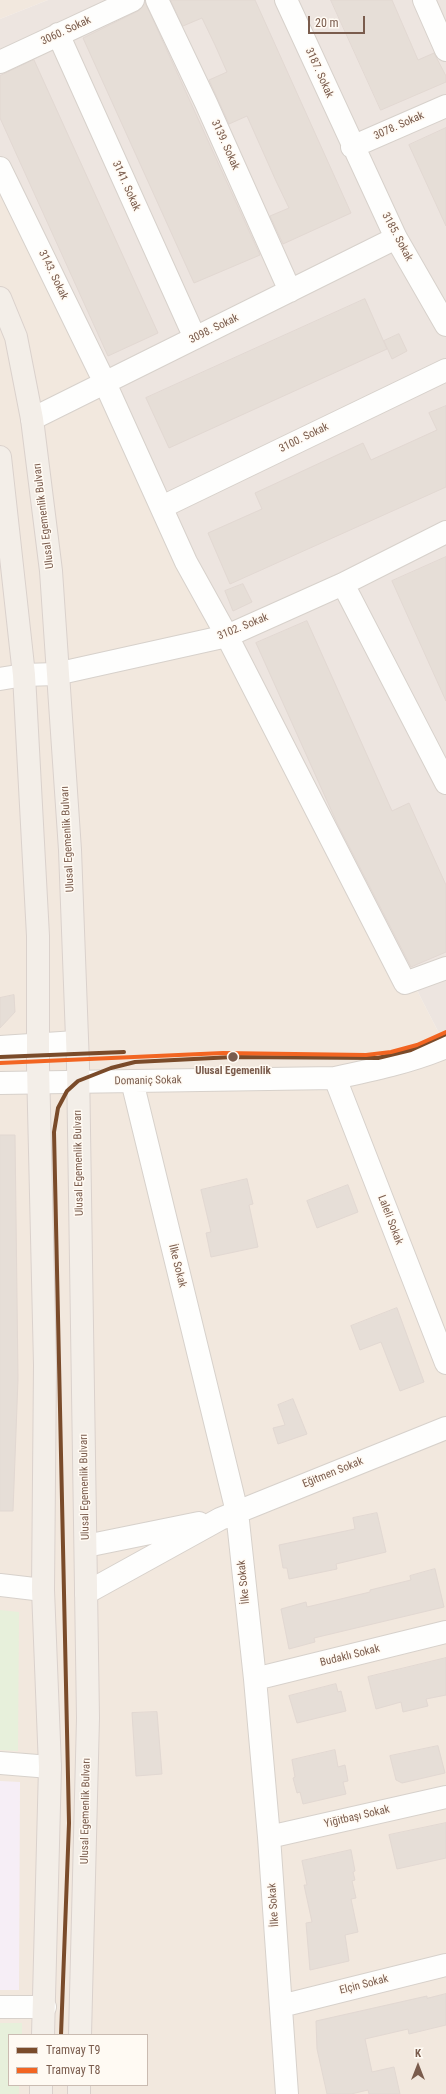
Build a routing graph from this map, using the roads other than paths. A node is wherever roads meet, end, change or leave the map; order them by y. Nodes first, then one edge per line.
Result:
1 (133, 0) edge
2 (157, 0) edge
3 (286, 0) edge
4 (424, 0) edge
5 (58, 34) junction
6 (446, 50) edge
7 (0, 62) edge
8 (446, 106) edge
9 (352, 147) junction
10 (0, 168) edge
11 (396, 238) junction
12 (290, 291) junction
13 (0, 298) edge
14 (446, 325) edge
15 (195, 338) junction
16 (446, 370) edge
17 (105, 383) junction
18 (32, 419) junction
19 (0, 457) edge
20 (162, 507) junction
21 (446, 532) edge
22 (7, 578) edge
23 (343, 584) junction
24 (227, 636) junction
25 (56, 674) junction
26 (24, 675) junction
27 (0, 679) edge
28 (446, 783) edge
29 (446, 968) edge
30 (76, 1042) junction
31 (39, 1045) junction
32 (0, 1047) edge
33 (446, 1047) edge
34 (335, 1078) junction
35 (78, 1081) junction
36 (132, 1081) junction
37 (0, 1083) edge
38 (38, 1084) junction
39 (446, 1363) edge
40 (446, 1428) edge
41 (228, 1516) junction
42 (86, 1546) junction
43 (0, 1585) edge
44 (43, 1590) junction
45 (86, 1593) junction
46 (446, 1632) edge
47 (255, 1679) junction
48 (0, 1763) edge
49 (50, 1767) junction
50 (446, 1797) edge
51 (268, 1837) junction
52 (446, 1965) edge
53 (282, 2006) junction
54 (0, 2007) edge
55 (45, 2007) junction
56 (43, 2034) edge
57 (80, 2034) edge
58 (287, 2094) edge

1 - 5 street, 3060. Sokak
2 - 12 street, 3139. Sokak
3 - 9 street, 3187. Sokak
4 - 6 street
5 - 7 street, 3060. Sokak
5 - 15 street, 3141. Sokak
8 - 9 street, 3078. Sokak
9 - 11 street, 3185. Sokak
10 - 17 street, 3143. Sokak
11 - 12 street, 3098. Sokak
11 - 14 street, 3185. Sokak
12 - 15 street, 3098. Sokak
13 - 18 main road, Ulusal Egemenlik Bulvarı
15 - 17 street, 3098. Sokak
16 - 20 street, 3100. Sokak
17 - 18 street, 3098. Sokak
17 - 20 street, 3143. Sokak
18 - 25 main road, Ulusal Egemenlik Bulvarı
19 - 22 main road
20 - 24 street, 3143. Sokak
21 - 23 street, 3102. Sokak
22 - 26 main road
23 - 24 street, 3102. Sokak
23 - 28 street
24 - 25 street, 3102. Sokak
24 - 29 street, 3143. Sokak
25 - 26 street, 3102. Sokak
25 - 30 main road, Ulusal Egemenlik Bulvarı
26 - 27 street, 3102. Sokak
26 - 31 main road
30 - 31 street
30 - 35 main road, Ulusal Egemenlik Bulvarı
31 - 32 street
31 - 38 main road
33 - 34 street, Domaniç Sokak
34 - 36 street, Domaniç Sokak
34 - 39 street, Laleli Sokak
35 - 36 street, Domaniç Sokak
35 - 38 street, Domaniç Sokak
35 - 42 main road, Ulusal Egemenlik Bulvarı
36 - 41 street, İlke Sokak
37 - 38 street, Domaniç Sokak
38 - 44 main road
40 - 41 street, Eğitmen Sokak
41 - 42 street, Eğitmen Sokak
41 - 45 street, Eğitmen Sokak
41 - 47 street, İlke Sokak
42 - 45 main road, Ulusal Egemenlik Bulvarı
43 - 44 street
44 - 49 main road
45 - 57 main road, Ulusal Egemenlik Bulvarı
46 - 47 street, Budaklı Sokak
47 - 51 street, İlke Sokak
48 - 49 street
49 - 55 main road
50 - 51 street, Yiğitbaşı Sokak
51 - 53 street, İlke Sokak
52 - 53 street, Elçin Sokak
53 - 58 street, İlke Sokak
54 - 55 street
55 - 56 main road

